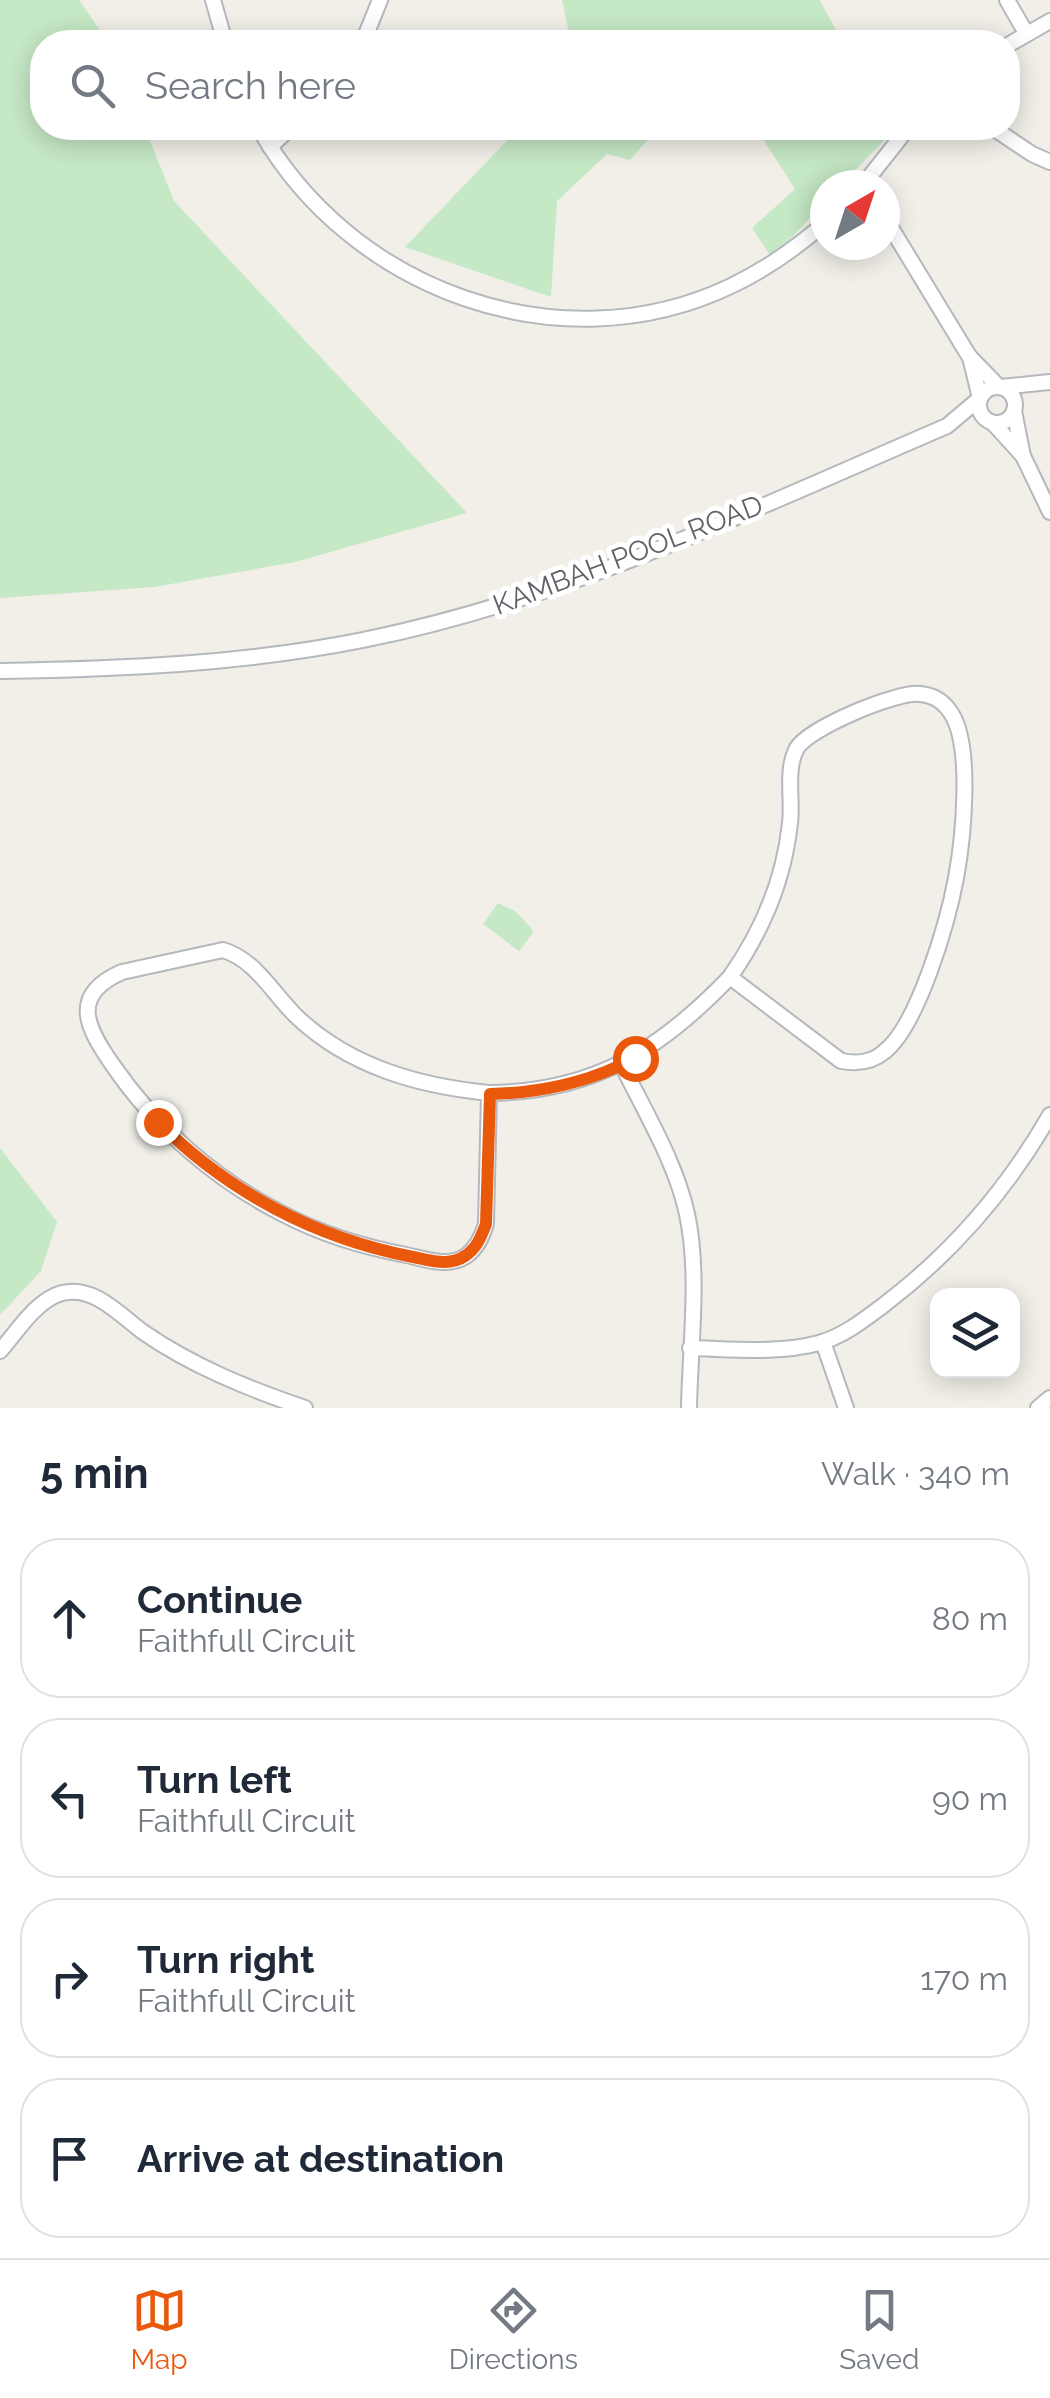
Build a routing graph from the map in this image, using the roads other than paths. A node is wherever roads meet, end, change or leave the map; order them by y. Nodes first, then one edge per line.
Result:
1 (213, 0) edge
2 (380, 0) edge
3 (1007, 0) edge
4 (1050, 21) edge
5 (222, 30) edge
6 (368, 30) edge
7 (1026, 33) junction
8 (1020, 37) edge
9 (266, 140) edge
10 (277, 140) edge
11 (899, 140) edge
12 (1010, 140) edge
13 (270, 147) junction
14 (1050, 162) edge
15 (875, 170) edge
16 (810, 234) edge
17 (900, 243) edge
18 (969, 356) junction
19 (1047, 383) edge
20 (1000, 387) junction
21 (980, 399) junction
22 (1015, 410) junction
23 (991, 423) junction
24 (946, 426) junction
25 (1024, 456) junction
26 (1050, 512) edge
27 (0, 671) edge
28 (730, 978) junction
29 (622, 1065) junction
30 (490, 1094) junction
31 (1050, 1115) edge
32 (823, 1342) junction
33 (690, 1348) junction
34 (0, 1351) edge
35 (1050, 1398) edge
36 (306, 1408) edge
37 (689, 1408) edge
38 (846, 1408) edge
39 (1038, 1408) edge

1 - 5 street
2 - 6 street
3 - 7 street
4 - 7 street
7 - 8 street
9 - 13 street
10 - 13 street
11 - 15 street
12 - 14 street
13 - 16 street
17 - 18 street
18 - 20 street
18 - 21 street
19 - 20 street
19 - 22 street
20 - 21 street
20 - 22 street
21 - 23 street
21 - 24 street, KAMBAH POOL ROAD
22 - 23 street
22 - 25 street
23 - 24 street, KAMBAH POOL ROAD
23 - 25 street
24 - 27 street, KAMBAH POOL ROAD
25 - 26 street
28 - 28 street
28 - 29 street
29 - 30 street
29 - 33 street
30 - 30 street
31 - 32 street
32 - 33 street
32 - 38 street
33 - 37 street
34 - 36 street
35 - 39 street

